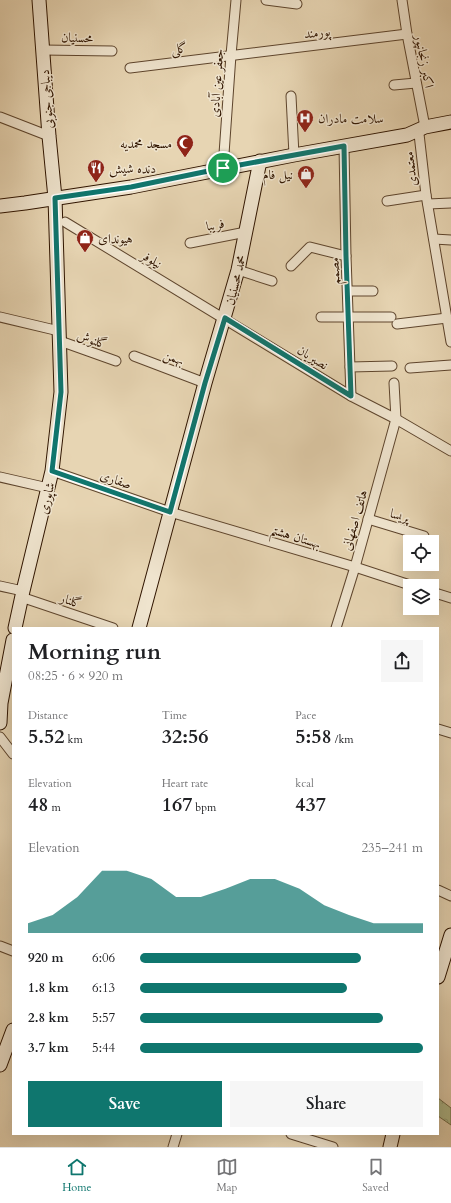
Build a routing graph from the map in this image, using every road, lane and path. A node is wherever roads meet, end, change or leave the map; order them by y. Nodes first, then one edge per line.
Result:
1 (39, 0) edge
2 (236, 0) edge
3 (266, 0) edge
4 (402, 0) edge
5 (297, 4) dead end
6 (407, 34) junction
7 (43, 50) junction
8 (112, 50) dead end
9 (231, 55) junction
10 (130, 68) dead end
11 (416, 83) junction
12 (394, 84) dead end
13 (291, 96) dead end
14 (0, 117) edge
15 (451, 122) edge
16 (451, 131) edge
17 (417, 132) junction
18 (49, 136) junction
19 (344, 146) junction
20 (294, 155) junction
21 (260, 161) junction
22 (223, 168) junction
23 (55, 198) junction
24 (427, 199) junction
25 (387, 201) dead end
26 (451, 204) edge
27 (0, 206) edge
28 (66, 222) dead end
29 (246, 232) junction
30 (434, 239) junction
31 (451, 240) edge
32 (190, 243) dead end
33 (346, 256) junction
34 (291, 266) dead end
35 (238, 270) junction
36 (272, 281) dead end
37 (348, 291) junction
38 (372, 291) dead end
39 (0, 317) edge
40 (321, 317) dead end
41 (348, 317) junction
42 (225, 318) junction
43 (447, 318) junction
44 (59, 336) junction
45 (451, 342) edge
46 (134, 356) dead end
47 (116, 361) dead end
48 (451, 365) edge
49 (392, 366) dead end
50 (350, 367) junction
51 (410, 368) dead end
52 (205, 383) junction
53 (394, 383) dead end
54 (351, 396) junction
55 (396, 420) junction
56 (451, 451) edge
57 (52, 471) junction
58 (0, 477) edge
59 (48, 488) junction
60 (170, 512) junction
61 (368, 519) junction
62 (421, 535) edge
63 (355, 567) junction
64 (403, 583) edge
65 (0, 586) edge
66 (22, 594) junction
67 (439, 594) edge
68 (451, 598) edge
69 (15, 627) edge
70 (110, 627) edge
71 (139, 627) edge
72 (336, 627) edge
73 (12, 645) edge
74 (0, 702) edge
75 (0, 723) edge
76 (439, 729) edge
77 (451, 733) edge
78 (0, 737) edge
79 (12, 753) edge
80 (439, 890) edge
81 (451, 896) edge
82 (451, 935) edge
83 (0, 946) edge
84 (12, 951) edge
85 (439, 974) edge
86 (12, 1033) edge
87 (4, 1058) edge
88 (177, 1135) edge
89 (293, 1135) edge
90 (393, 1135) edge
91 (173, 1147) edge
92 (333, 1147) edge
93 (390, 1147) edge

1 - 7 street, دیباجی جنوبی
2 - 9 street, جعفر عین آبادی
3 - 5 street
4 - 6 street, اکبر زنجانپور
6 - 9 street, پورمند
6 - 11 street, اکبر زنجانپور
7 - 8 street, محسنیان
7 - 18 street, دیباجی جنوبی
9 - 10 street, گلی
9 - 22 street, جعفر عین آبادی
11 - 12 street
11 - 17 street, اکبر زنجانپور
13 - 20 street
14 - 18 street
15 - 17 street
16 - 17 street
17 - 19 street
17 - 24 street, معتمدی
18 - 23 street, دیباجی جنوبی
19 - 20 street
19 - 33 street, مصمم
20 - 21 street
21 - 22 street
21 - 29 street, محمد محسنیان
22 - 23 street
23 - 27 street
23 - 44 street, شاپوری
24 - 25 street
24 - 26 street
24 - 30 street, معتمدی
28 - 42 street, نیلوفر
29 - 32 street, فریبا
29 - 35 street, محمد محسنیان
30 - 31 street
30 - 43 street, معتمدی
33 - 34 street
33 - 37 street, مصمم
35 - 36 street
35 - 42 street, محمد محسنیان
37 - 38 street
37 - 41 street, مصمم
39 - 44 street, گلنوش
40 - 41 street
41 - 43 street
41 - 50 street, مصمم
42 - 52 street, محمد محسنیان
42 - 54 street, نصیریان
43 - 45 street, معتمدی
44 - 47 street, گلنوش
44 - 57 street, شاپوری
46 - 52 street, بهمن
48 - 51 street
49 - 50 street
50 - 54 street, مصمم
52 - 60 street, محمد محسنیان
53 - 55 street, هاتف اصفهانی
54 - 55 street, نصیریان
55 - 56 street, نصیریان
55 - 61 street, هاتف اصفهانی
57 - 59 street, شاپوری
57 - 60 street, صفاری
58 - 59 street
59 - 66 street, شاپوری
60 - 63 street, بهستان هشتم
60 - 71 street, محمد محسنیان
61 - 62 street, پریسا
61 - 63 street, هاتف اصفهانی
63 - 64 street, بهستان هشتم
63 - 72 street, هاتف اصفهانی
65 - 66 street, گلنار
66 - 69 street, شاپوری
66 - 70 street, گلنار
67 - 68 street
73 - 74 street
74 - 75 street
76 - 77 street
78 - 79 street
80 - 81 street
82 - 85 street
83 - 84 street
86 - 87 street
88 - 91 street
89 - 92 street
90 - 93 street

